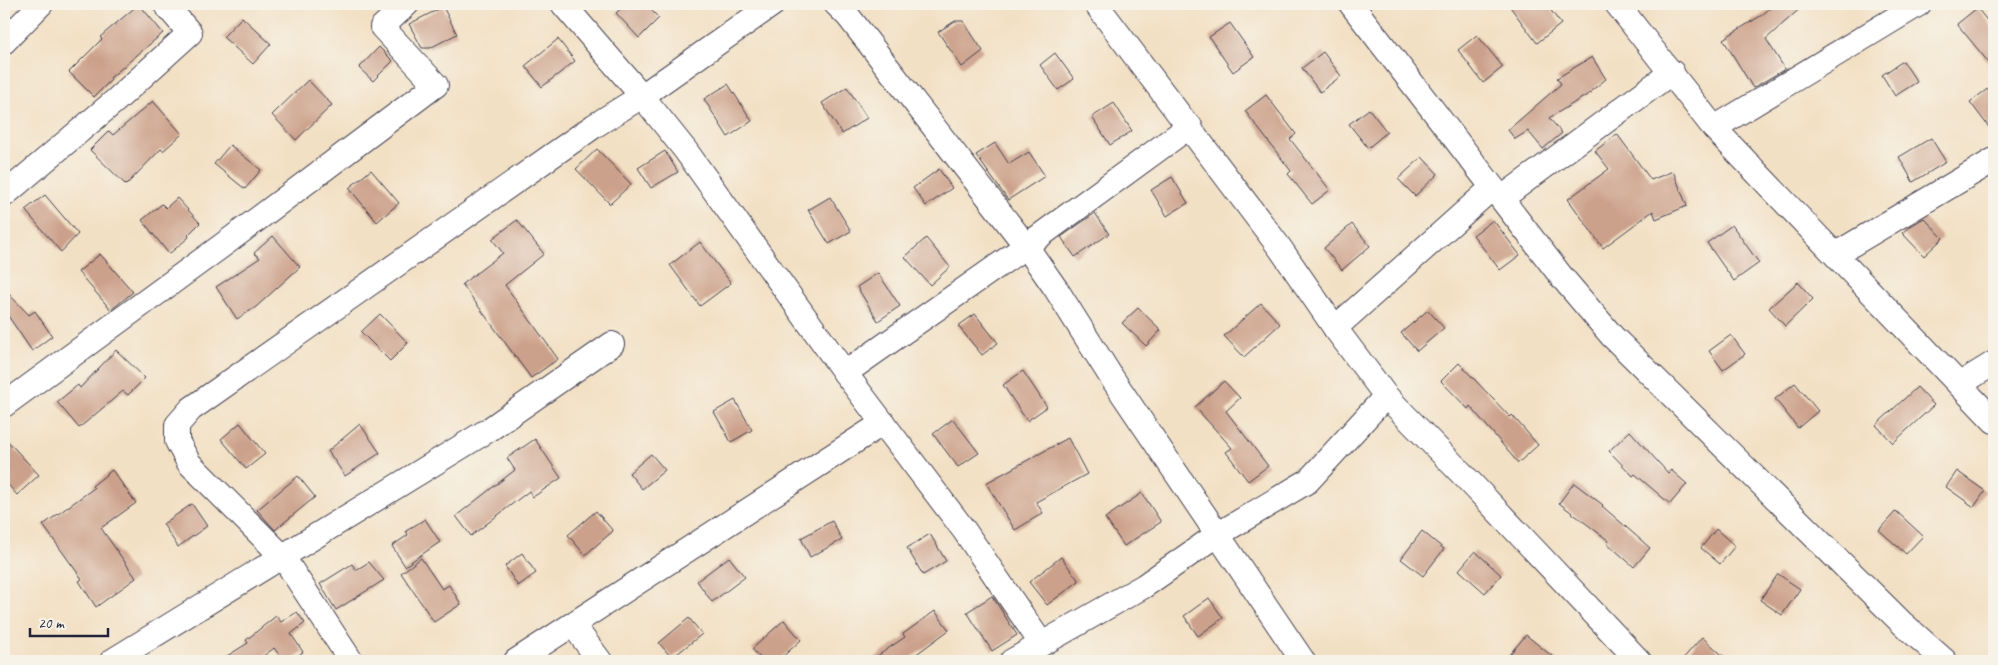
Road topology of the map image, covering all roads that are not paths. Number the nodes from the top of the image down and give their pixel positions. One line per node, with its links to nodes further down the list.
1 (41, 4): 11 (street)
2 (165, 4): 18 (street)
3 (407, 4): 27 (street)
4 (563, 4): 13 (street)
5 (772, 4): 13 (street)
6 (836, 4): 19 (street)
7 (1096, 4): 14 (street)
8 (1351, 4): 17 (street)
9 (1617, 4): 12 (street)
10 (1919, 4): 15 (street)
11 (4, 42)
12 (1672, 72): 15 (street); 17 (street)
13 (642, 96): 24 (street); 31 (street)
14 (1190, 126): 19 (street); 21 (street)
15 (1714, 128): 20 (street)
16 (1994, 160): 20 (street)
17 (1497, 193): 21 (street); 41 (street)
18 (4, 195)
19 (1026, 246): 24 (street); 30 (street)
20 (1836, 254): 25 (street)
21 (1335, 328): 26 (street)
22 (612, 344): 31 (street)
23 (1994, 363): 25 (street)
24 (845, 373): 29 (street)
25 (1960, 384): 28 (street)
26 (1386, 396): 30 (street); 40 (street)
27 (4, 405)
28 (1994, 421)
29 (884, 422): 32 (street); 33 (street)
30 (1217, 535): 33 (street); 39 (street)
31 (283, 557): 34 (street); 35 (street)
32 (573, 625): 36 (street); 37 (street)
33 (1041, 643): 38 (street)
34 (112, 661)
35 (351, 661)
36 (516, 661)
37 (600, 661)
38 (1012, 661)
39 (1303, 661)
40 (1639, 661)
41 (1945, 661)

